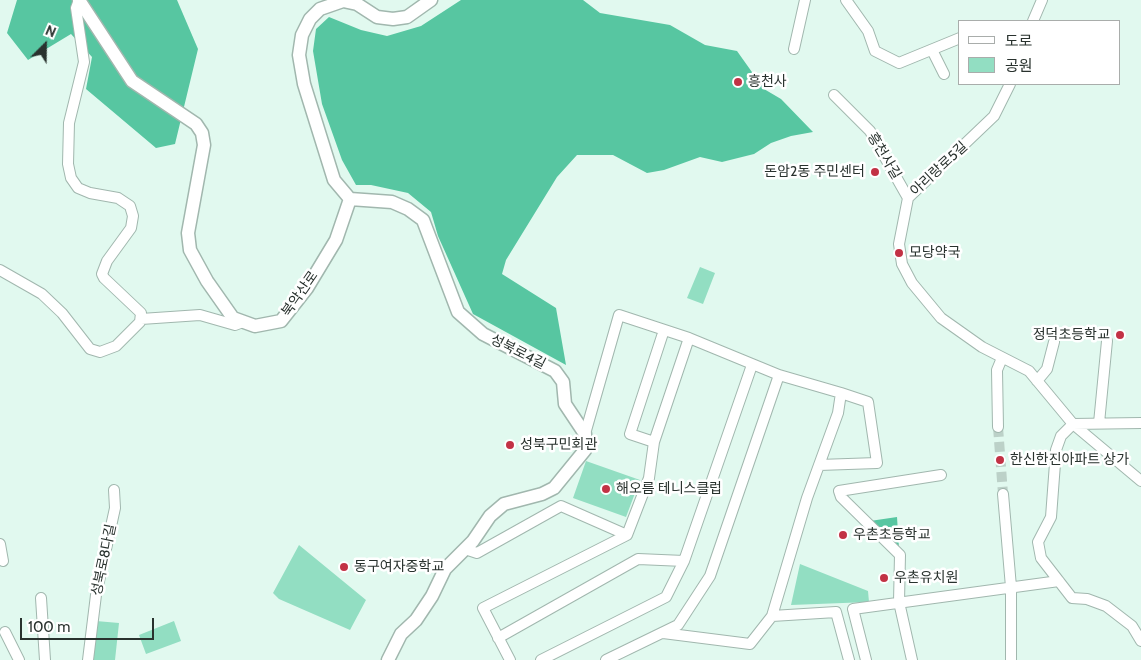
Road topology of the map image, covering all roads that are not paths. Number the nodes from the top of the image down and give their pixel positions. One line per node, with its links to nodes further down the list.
1 (79, 0): 16 (street); 17 (street)
2 (431, 0): 14 (street)
3 (805, 0): 8 (street)
4 (846, 0): 9 (street)
5 (1042, 0): 6 (street)
6 (1034, 20)
7 (958, 39): 9 (street)
8 (794, 49)
9 (932, 50): 10 (street)
10 (944, 74)
11 (1010, 85): 13 (street, 아리랑로5길)
12 (834, 95): 13 (street, 흥천사길)
13 (908, 198): 22 (street, 아리랑로5길)
14 (350, 199): 17 (street, 북악산로); 31 (street, 성북로4길)
15 (0, 270): 16 (street)
16 (141, 319): 17 (street)
17 (243, 322)
18 (664, 330): 19 (street); 31 (street); 32 (street)
19 (688, 338): 23 (street); 32 (street)
20 (1107, 341): 29 (street)
21 (1054, 342): 25 (street)
22 (1002, 358): 25 (street, 아리랑로5길); 30 (street)
23 (752, 365): 24 (street); 42 (street)
24 (779, 375): 26 (street); 49 (street)
25 (1037, 381): 28 (street, 아리랑로5길)
26 (841, 393): 33 (street); 33 (street)
27 (1141, 423): 29 (street)
28 (1073, 424): 29 (street); 35 (street, 아리랑로5길); 43 (street)
29 (1099, 424)
30 (998, 426)
31 (585, 434): 40 (street)
32 (654, 442): 38 (street)
33 (819, 465): 47 (street)
34 (941, 475): 46 (street)
35 (1141, 481)
36 (114, 490): 54 (street, 성북로8다길)
37 (1003, 494): 44 (street)
38 (627, 535): 40 (street); 50 (street)
39 (0, 544): 41 (street)
40 (465, 549): 55 (street)
41 (3, 560)
42 (684, 561): 50 (street); 57 (street)
43 (1059, 581): 44 (street); 51 (street)
44 (1011, 587): 46 (street); 62 (street)
45 (41, 598): 53 (street)
46 (899, 602): 60 (street); 61 (street)
47 (772, 616): 49 (street); 59 (street)
48 (4, 632): 52 (street)
49 (663, 633): 58 (street)
50 (498, 638): 56 (street)
51 (1141, 641)
52 (19, 660)
53 (45, 660)
54 (88, 660)
55 (388, 660)
56 (510, 660)
57 (541, 660)
58 (606, 660)
59 (849, 660)
60 (866, 660)
61 (912, 660)
62 (1012, 660)

